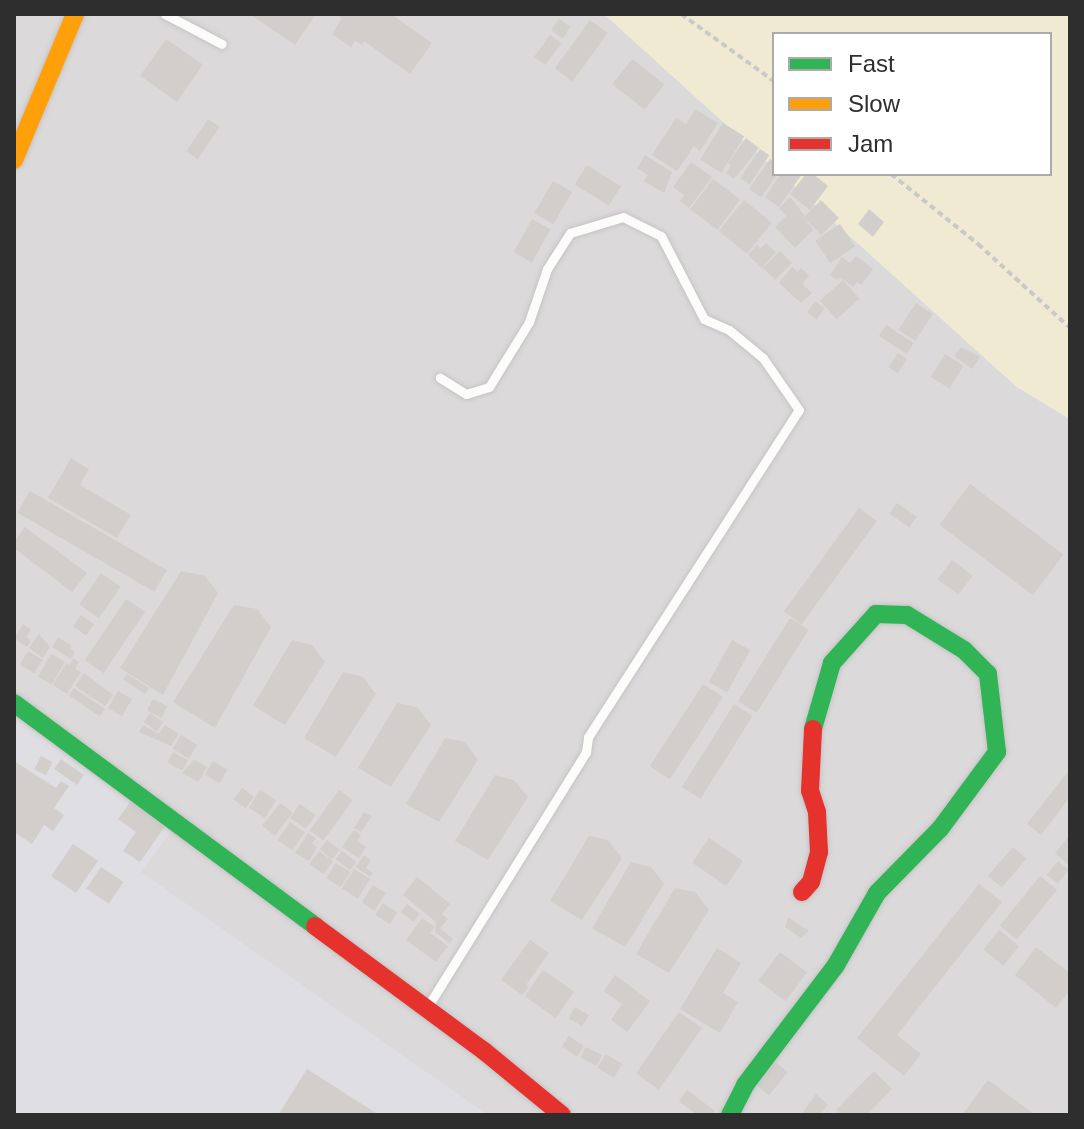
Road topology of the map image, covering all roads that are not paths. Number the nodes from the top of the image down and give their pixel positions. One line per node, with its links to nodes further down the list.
1 (75, 14): 4 (street)
2 (165, 14): 3 (lane)
3 (222, 44)
4 (14, 160)
5 (440, 378): 8 (lane)
6 (14, 703): 8 (street)
7 (802, 892): 10 (street)
8 (426, 1009): 9 (street)
9 (562, 1115)
10 (730, 1115)

